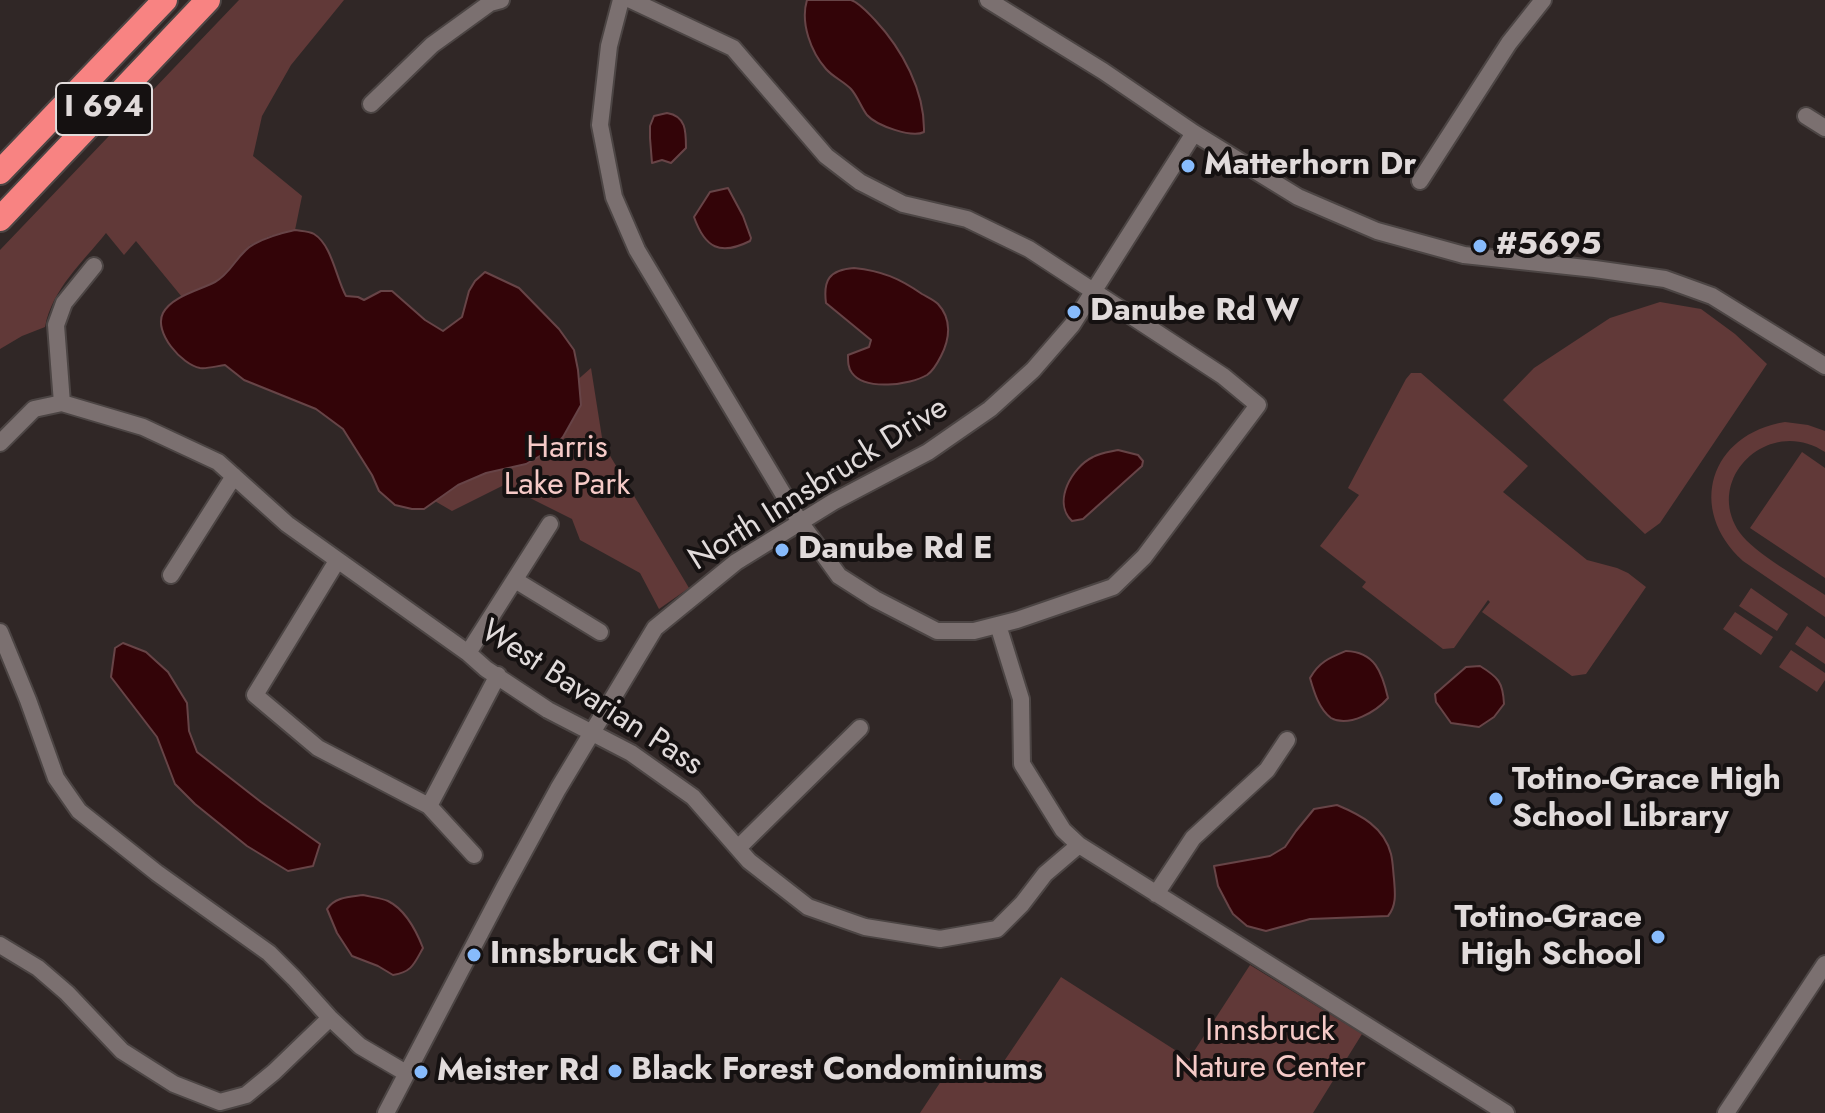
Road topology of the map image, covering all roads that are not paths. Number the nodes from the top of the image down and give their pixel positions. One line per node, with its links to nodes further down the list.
1 (165, 0): 12 (highway, I 694)
2 (208, 0): 14 (highway, I 694)
3 (501, 0): 8 (street)
4 (621, 0): 21 (street)
5 (631, 0): 16 (street)
6 (988, 0): 11 (street)
7 (1543, 0): 13 (street)
8 (371, 104)
9 (1806, 116): 10 (street)
10 (1825, 128)
11 (1194, 133): 16 (street, North Innsbruck Drive); 17 (street)
12 (0, 172)
13 (1420, 181)
14 (0, 219)
15 (94, 266): 18 (street)
16 (1092, 290): 21 (street, North Innsbruck Drive); 26 (street)
17 (1825, 366)
18 (62, 403): 19 (street); 20 (street, West Bavarian Pass)
19 (0, 443)
20 (234, 476): 23 (street, West Bavarian Pass); 24 (street)
21 (800, 522): 26 (street); 33 (street, North Innsbruck Drive)
22 (550, 524): 25 (street)
23 (337, 561): 29 (street, West Bavarian Pass); 35 (street)
24 (171, 575)
25 (515, 580): 28 (street); 29 (street)
26 (998, 625): 36 (street)
27 (0, 632): 30 (street)
28 (600, 632)
29 (468, 653): 31 (street, West Bavarian Pass)
30 (8, 667): 42 (street)
31 (498, 675): 33 (street, West Bavarian Pass); 35 (street)
32 (860, 728): 37 (street)
33 (592, 732): 37 (street, West Bavarian Pass); 43 (street, North Innsbruck Drive)
34 (1287, 740): 39 (street)
35 (429, 806): 38 (street)
36 (1079, 845): 37 (street, West Bavarian Pass); 39 (street)
37 (738, 848)
38 (474, 855)
39 (1156, 894): 45 (street)
40 (0, 945): 42 (street)
41 (1825, 964): 46 (street)
42 (330, 1018): 43 (street)
43 (406, 1073): 44 (street, North Innsbruck Drive)
44 (386, 1113)
45 (1506, 1113)
46 (1726, 1113)

